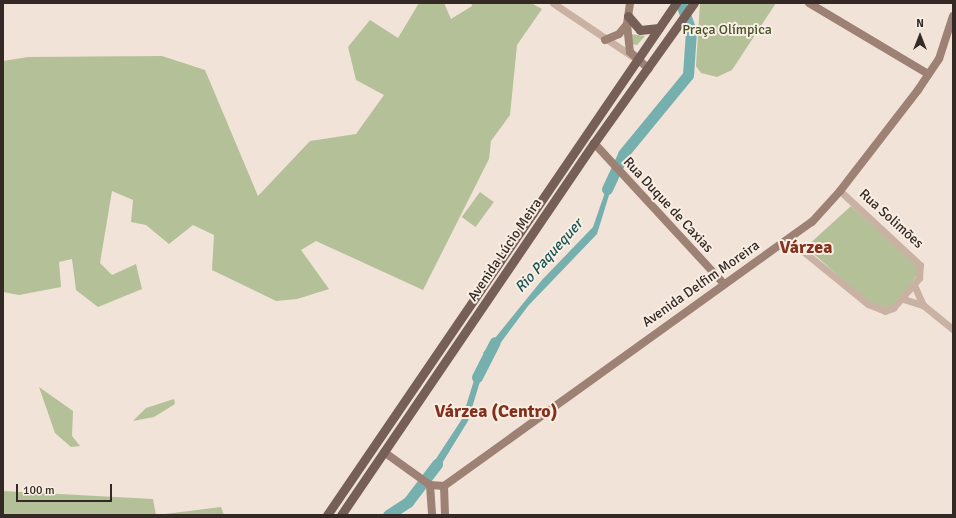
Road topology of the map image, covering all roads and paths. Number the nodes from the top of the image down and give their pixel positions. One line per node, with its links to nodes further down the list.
1 (553, 3): 9 (street)
2 (630, 3): 7 (main road)
3 (809, 3): 12 (main road)
4 (675, 4): 8 (main road, Avenida Lúcio Meira)
5 (692, 6): 11 (main road, Avenida Lúcio Meira)
6 (953, 16): 12 (main road, Avenida Delfim Moreira)
7 (627, 20): 8 (main road); 9 (main road); 10 (main road)
8 (659, 28): 10 (main road, Avenida Lúcio Meira)
9 (605, 40): 10 (street)
10 (634, 58): 11 (main road); 26 (main road, Avenida Lúcio Meira)
11 (649, 69): 13 (main road, Avenida Lúcio Meira)
12 (928, 74): 14 (main road, Avenida Delfim Moreira)
13 (594, 143): 16 (main road, Rua Duque de Caxias); 21 (main road, Avenida Lúcio Meira)
14 (840, 191): 15 (main road, Avenida Delfim Moreira); 17 (street, Rua Solimões)
15 (788, 239): 16 (main road, Avenida Delfim Moreira); 18 (street)
16 (724, 284): 23 (main road, Avenida Delfim Moreira)
17 (914, 285): 18 (street); 19 (street)
18 (903, 299): 19 (street)
19 (923, 305): 20 (street)
20 (953, 329)
21 (384, 452): 22 (main road); 27 (main road, Avenida Lúcio Meira)
22 (429, 484): 23 (main road); 25 (main road)
23 (444, 486): 24 (main road)
24 (445, 499): 25 (main road); 29 (main road)
25 (432, 500): 28 (main road)
26 (327, 515)
27 (341, 515)
28 (432, 515)
29 (445, 515)

